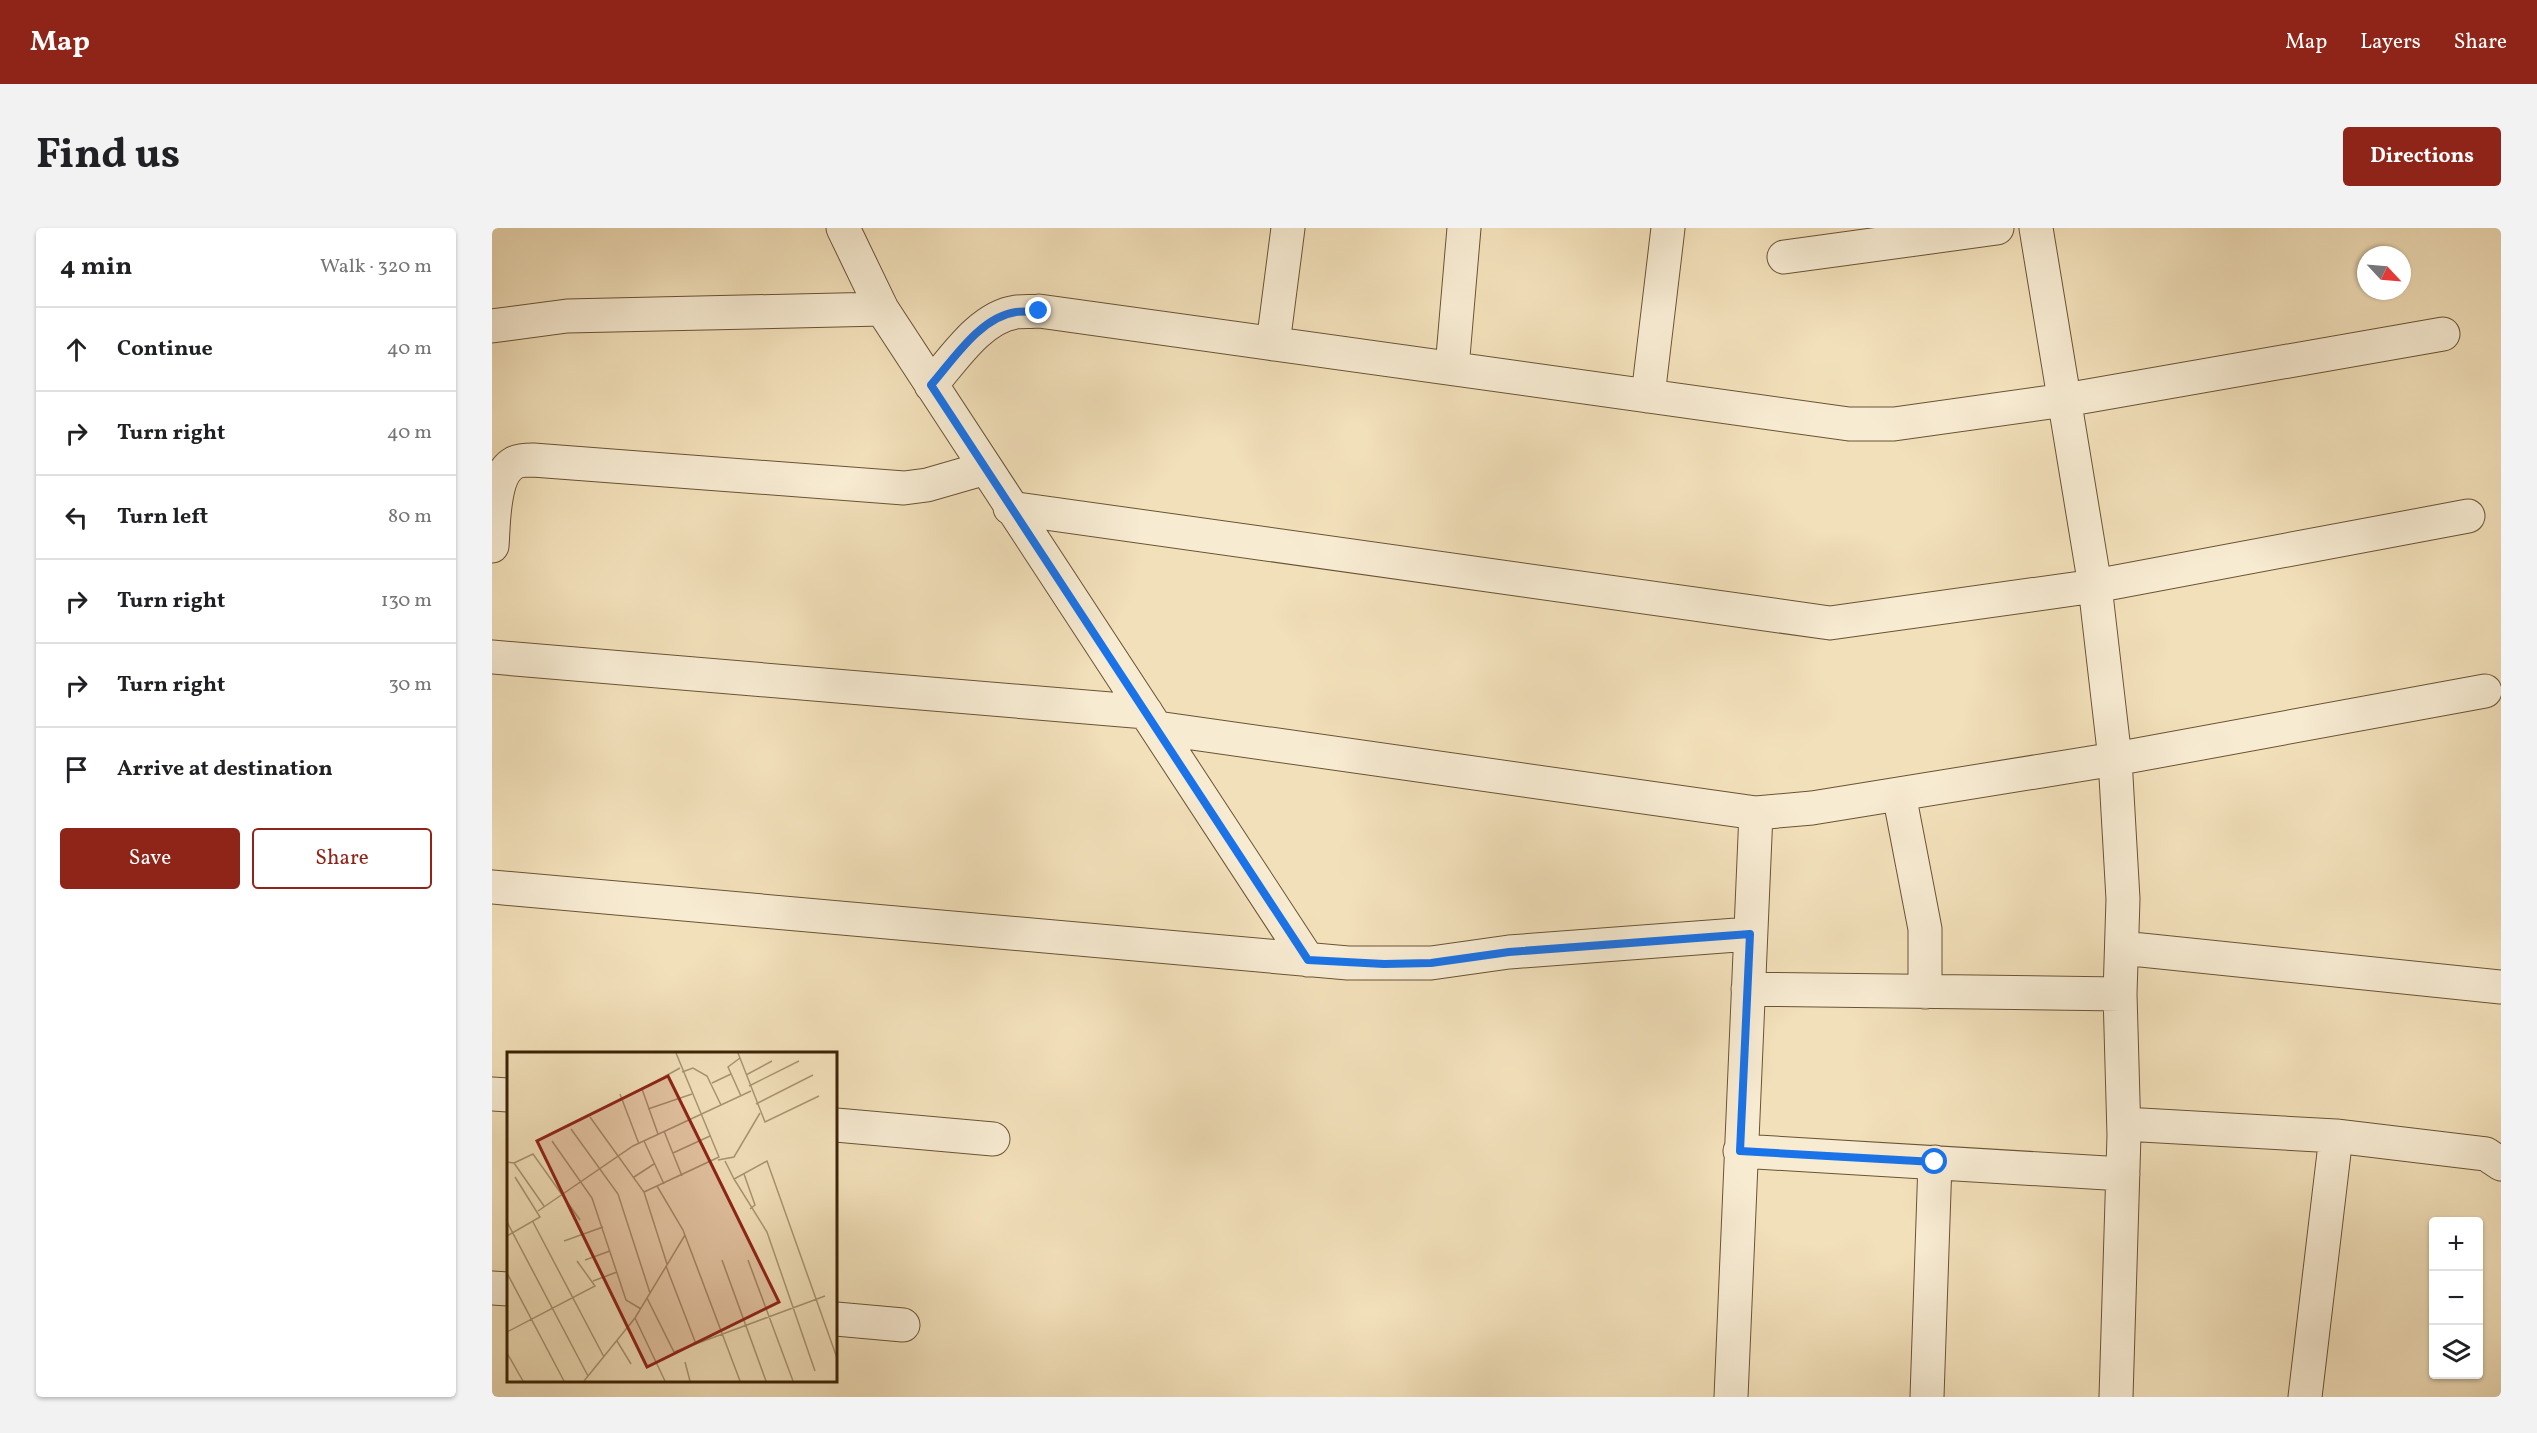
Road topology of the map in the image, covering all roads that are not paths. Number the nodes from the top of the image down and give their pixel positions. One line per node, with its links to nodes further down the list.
1 (843, 228): 8 (street)
2 (1288, 228): 11 (street)
3 (1464, 228): 12 (street)
4 (1668, 228): 14 (street)
5 (1997, 228): 7 (street)
6 (2036, 228): 15 (street)
7 (1784, 257)
8 (882, 309): 9 (street); 13 (street)
9 (492, 326)
10 (2442, 334): 15 (street)
11 (1273, 344): 12 (street); 13 (street)
12 (1452, 368): 14 (street)
13 (931, 385): 16 (street)
14 (1648, 396): 15 (street)
15 (2065, 400): 20 (street)
16 (986, 468): 17 (street); 19 (street)
17 (1010, 508): 20 (street); 23 (street)
18 (2468, 516): 20 (street)
19 (492, 546)
20 (2095, 586): 24 (street)
21 (492, 657): 23 (street)
22 (2485, 691): 24 (street)
23 (1152, 720): 26 (street); 30 (street)
24 (2115, 759): 25 (street); 29 (street)
25 (1899, 794): 26 (street); 33 (street)
26 (1756, 813): 28 (street)
27 (492, 887): 30 (street)
28 (1750, 934): 30 (street); 32 (street)
29 (2121, 948): 31 (street); 34 (street)
30 (1308, 960)
31 (2501, 987)
32 (1748, 989): 33 (street); 41 (street)
33 (1925, 992): 34 (street)
34 (2120, 994): 37 (street)
35 (492, 1094): 36 (street)
36 (507, 1095)
37 (2124, 1124): 39 (street); 44 (street)
38 (837, 1125): 40 (street)
39 (2336, 1136): 43 (street); 52 (street)
40 (993, 1138)
41 (1740, 1151): 42 (street); 49 (street)
42 (1935, 1162): 44 (street); 50 (street)
43 (2501, 1164)
44 (2123, 1174): 51 (street)
45 (492, 1288): 46 (street)
46 (507, 1289)
47 (837, 1319): 48 (street)
48 (903, 1325)
49 (1731, 1397)
50 (1927, 1397)
51 (2116, 1397)
52 (2305, 1397)

